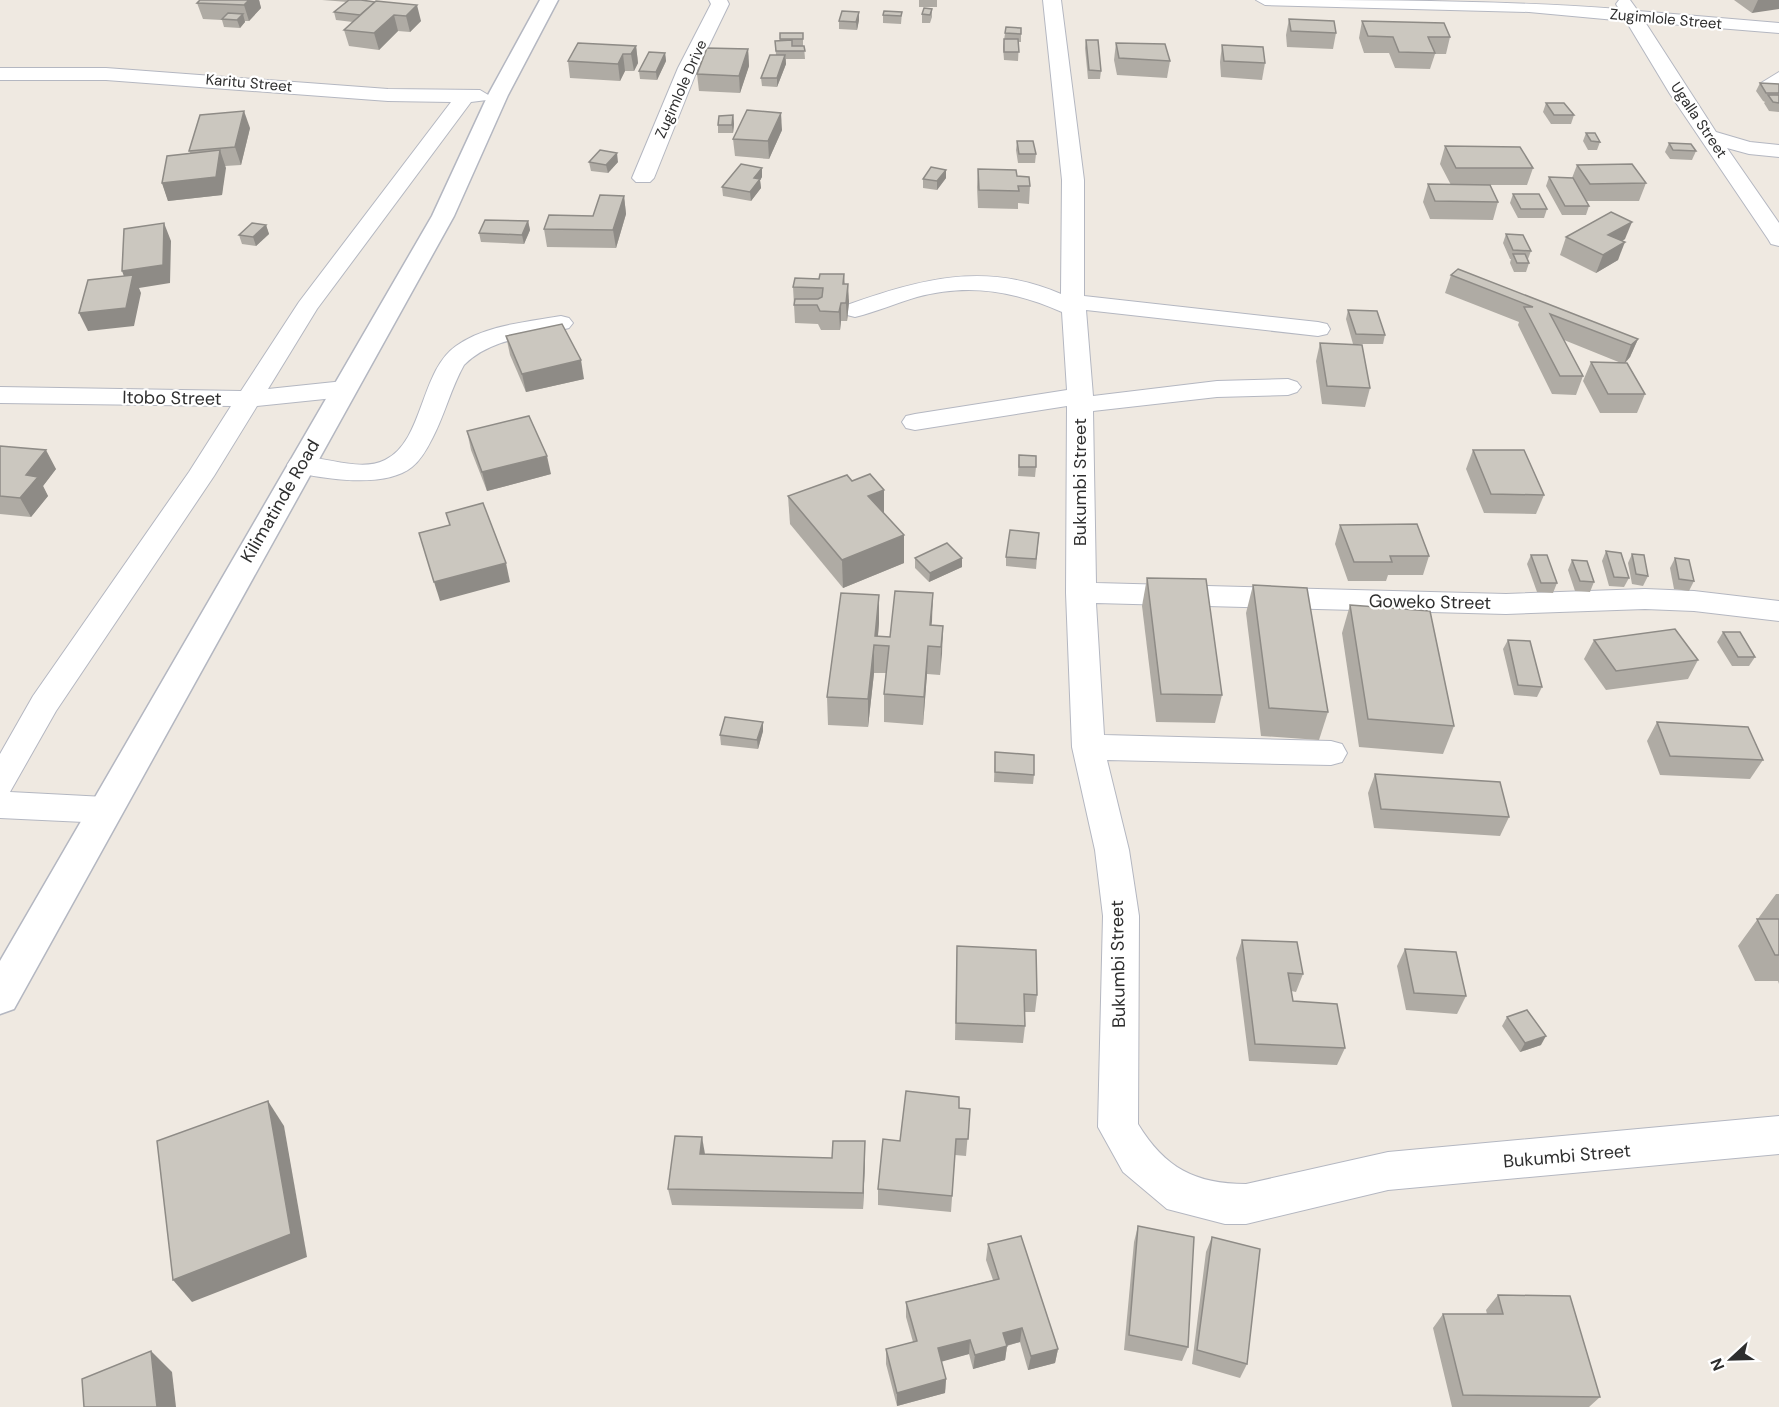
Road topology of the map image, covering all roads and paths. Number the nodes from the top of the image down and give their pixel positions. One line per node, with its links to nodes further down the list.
1 (549, 0): 9 (main road, Kilimatinde Road)
2 (718, 0): 13 (street, Zugimlole Drive)
3 (1052, 0): 15 (street, Bukumbi Street)
4 (1265, 0): 6 (street, Zugimlole Street)
5 (1622, 0): 6 (street, Ugalla Street)
6 (1634, 17): 7 (street, Zugimlole Street); 11 (street, Ugalla Street)
7 (1779, 28)
8 (0, 74): 10 (street, Karitu Street)
9 (498, 95): 10 (street, Karitu Street); 20 (main road, Kilimatinde Road)
10 (465, 97): 22 (street)
11 (1710, 137): 12 (street); 14 (street, Ugalla Street)
12 (1779, 152)
13 (643, 178)
14 (1779, 239)
15 (1073, 306): 16 (street); 18 (street); 23 (street, Bukumbi Street)
16 (855, 310)
17 (561, 323): 25 (street)
18 (1318, 329)
19 (1288, 387): 23 (street)
20 (344, 388): 22 (street, Itobo Street); 25 (main road, Kilimatinde Road)
21 (0, 394): 22 (street, Itobo Street)
22 (248, 399): 30 (street)
23 (1080, 400): 24 (street); 26 (street, Bukumbi Street)
24 (915, 422)
25 (300, 465): 32 (main road, Kilimatinde Road)
26 (1081, 593): 27 (street, Goweko Street); 28 (street, Bukumbi Street)
27 (1779, 611)
28 (1088, 747): 29 (street); 34 (street, Bukumbi Street)
29 (1332, 753)
30 (0, 783)
31 (0, 806): 32 (street)
32 (105, 810): 33 (main road, Kilimatinde Road)
33 (0, 997)
34 (1779, 1135)

